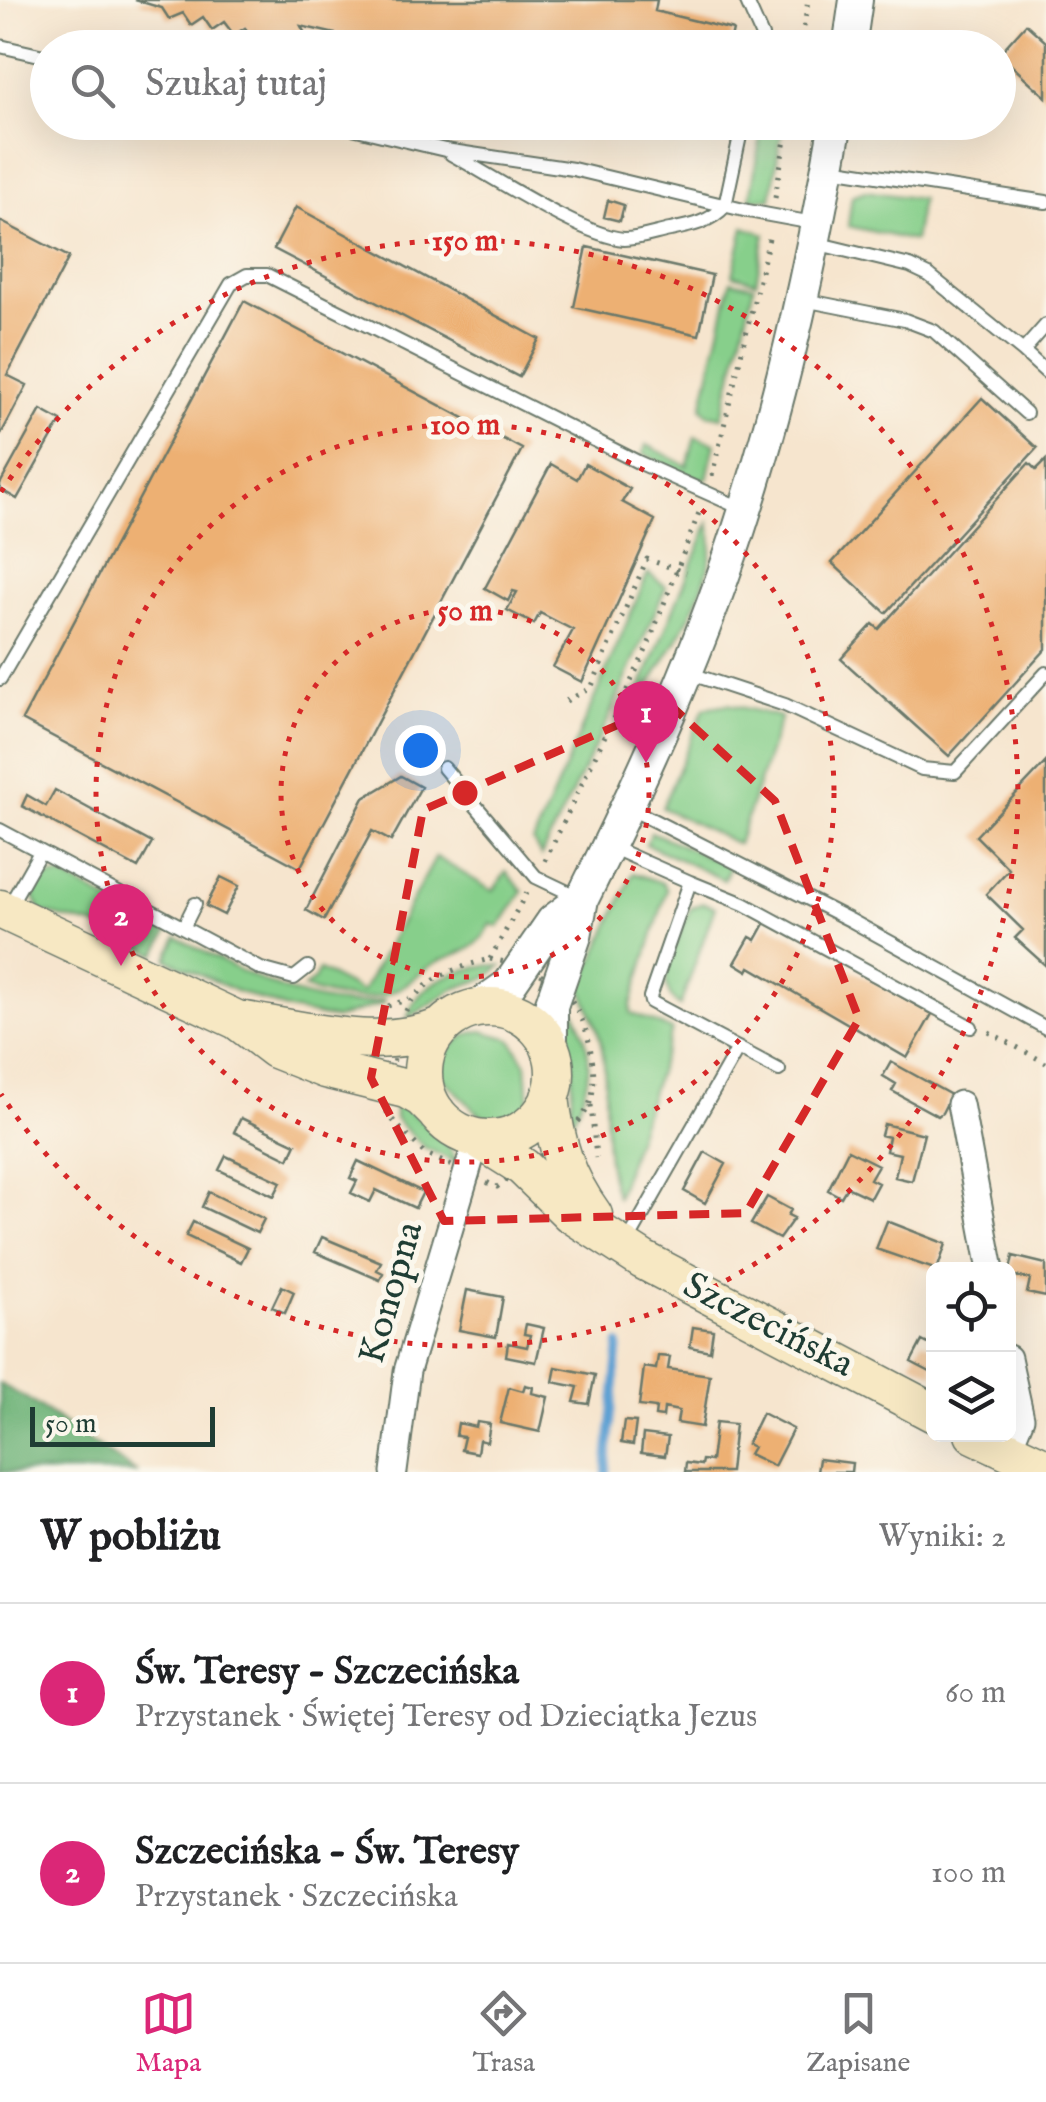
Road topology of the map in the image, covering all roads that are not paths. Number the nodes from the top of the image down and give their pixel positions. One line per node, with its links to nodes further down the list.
1 (746, 0): 3 (lane)
2 (856, 0): 4 (street)
3 (759, 30)
4 (851, 30)
5 (0, 46): 6 (lane)
6 (30, 53)
7 (402, 140): 10 (lane)
8 (739, 140): 13 (lane)
9 (833, 140): 11 (street)
10 (445, 150): 13 (lane); 13 (lane)
11 (828, 168): 12 (lane); 14 (street)
12 (1046, 202)
13 (725, 206): 14 (lane)
14 (817, 234): 15 (street); 17 (lane)
15 (803, 300): 19 (lane); 20 (street)
16 (1046, 325): 17 (lane)
17 (1023, 351): 18 (lane)
18 (1046, 372)
19 (1026, 414)
20 (746, 510): 21 (street); 23 (lane)
21 (685, 672): 22 (lane); 25 (street)
22 (1046, 673)
23 (0, 679)
24 (444, 768): 30 (lane)
25 (626, 807): 27 (street); 39 (lane)
26 (0, 830): 28 (lane)
27 (609, 846): 29 (lane); 30 (street)
28 (40, 852): 32 (lane); 33 (lane)
29 (690, 882): 38 (lane); 40 (lane)
30 (582, 899): 35 (street); 41 (street)
31 (195, 904): 33 (lane)
32 (3, 911): 36 (main road)
33 (184, 926): 34 (lane)
34 (308, 967)
35 (476, 1008): 37 (main road); 41 (main road)
36 (237, 1020): 37 (main road); 45 (main road)
37 (442, 1027): 45 (main road)
38 (971, 1027)
39 (1046, 1028)
40 (738, 1048): 42 (lane); 47 (lane)
41 (551, 1051): 43 (main road)
42 (779, 1070)
43 (550, 1097): 46 (main road); 47 (main road, Szczecińska)
44 (960, 1104): 48 (street)
45 (436, 1112): 46 (main road)
46 (468, 1153): 47 (main road, Szczecińska); 54 (street, Konopna)
47 (614, 1241): 50 (main road, Szczecińska)
48 (990, 1262)
49 (1016, 1398): 51 (street)
50 (926, 1409)
51 (1016, 1421)
52 (991, 1442): 53 (main road)
53 (1046, 1468)
54 (394, 1472)

